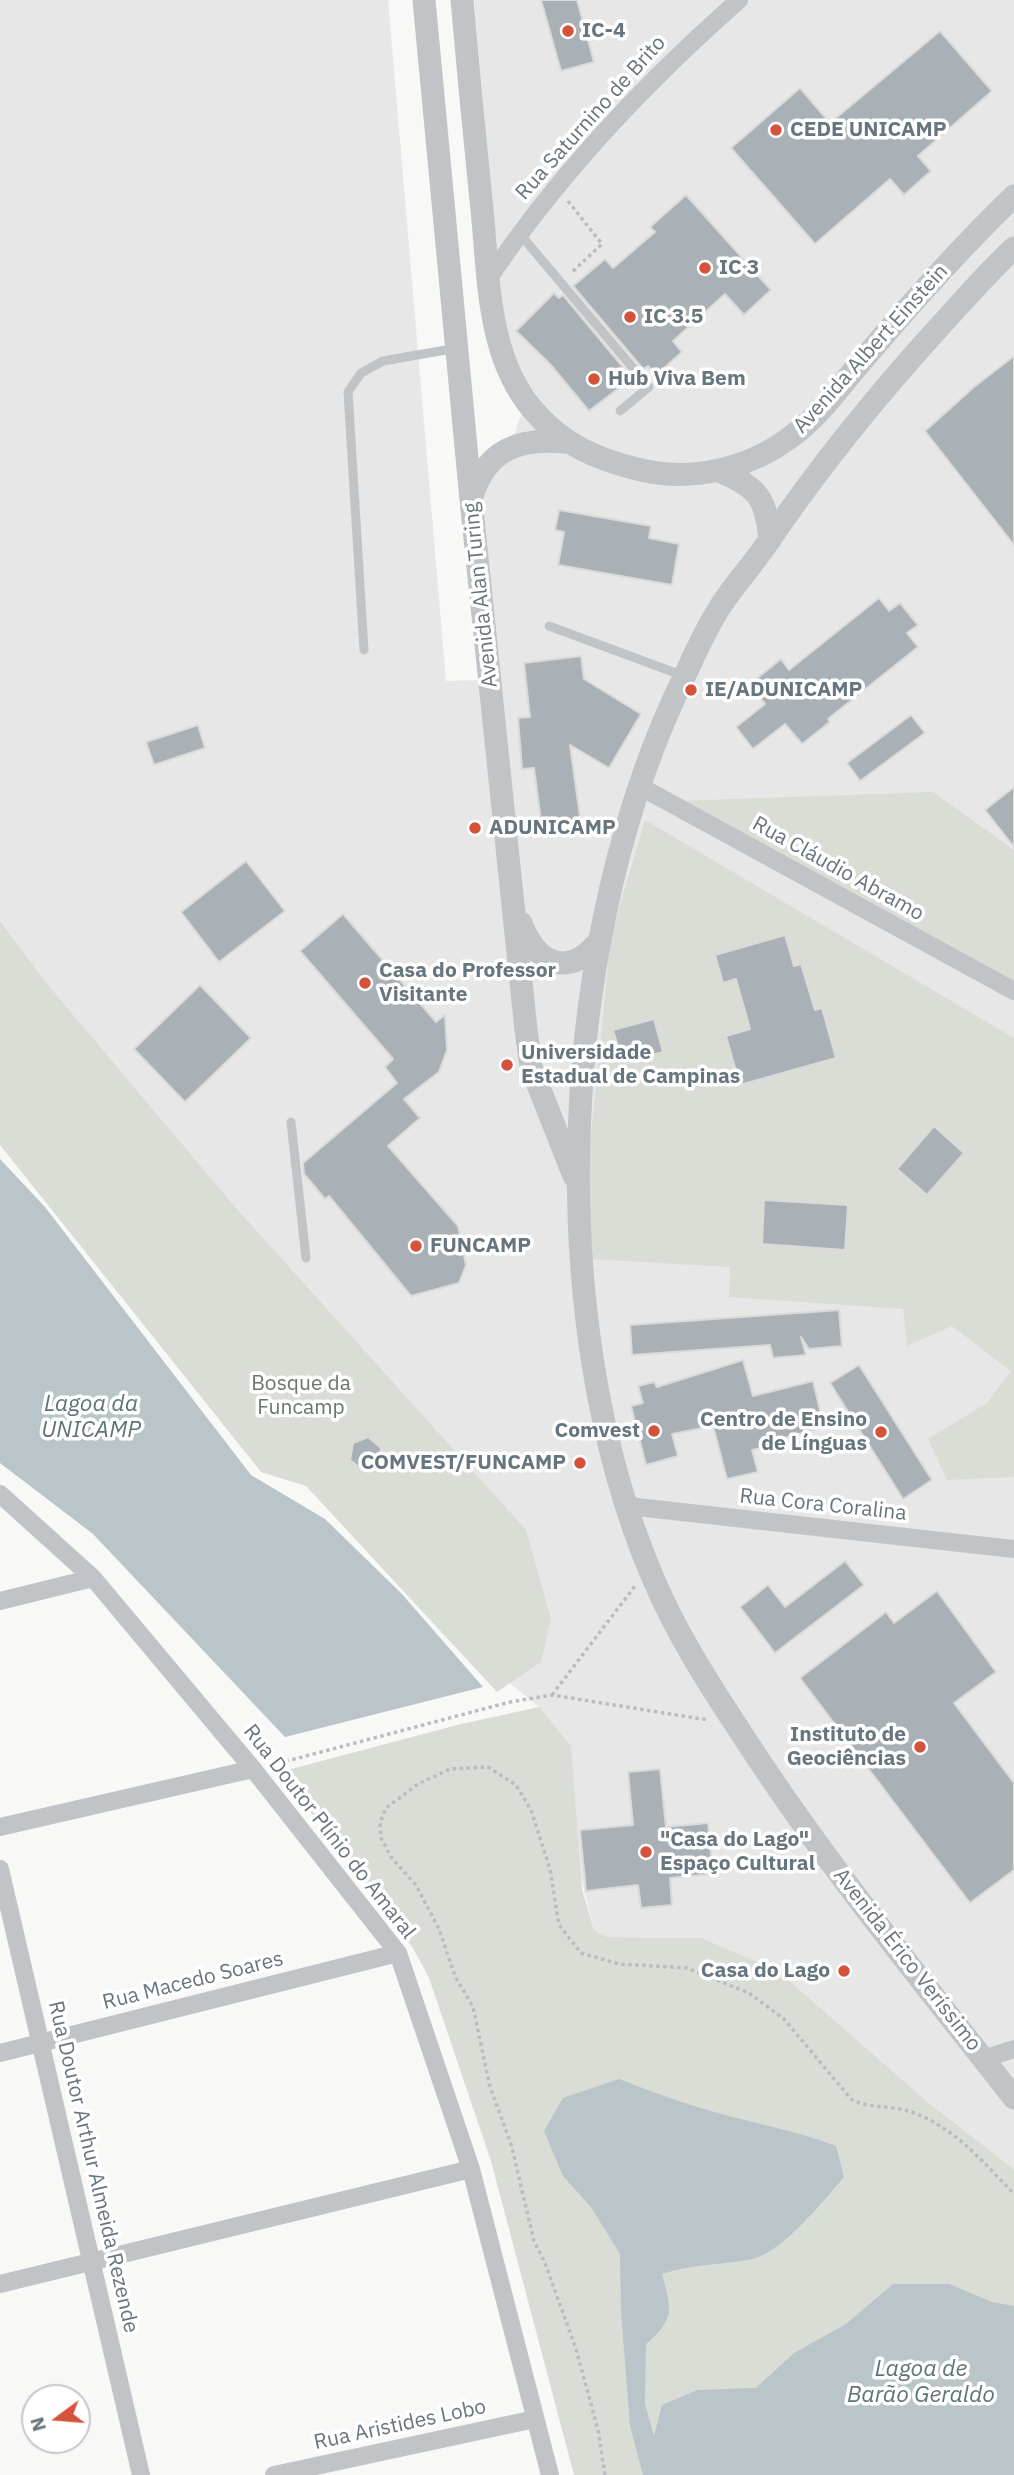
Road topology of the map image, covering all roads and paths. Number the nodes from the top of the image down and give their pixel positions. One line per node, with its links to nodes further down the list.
1 (424, 0): 10 (street, Avenida Alan Turing)
2 (462, 0): 8 (street)
3 (739, 0): 4 (street, Rua Saturnino de Brito)
4 (556, 186): 6 (street, Rua Saturnino de Brito); 9 (path)
5 (1014, 196): 11 (street, Avenida Albert Einstein)
6 (519, 233): 8 (street, Rua Saturnino de Brito); 9 (lane)
7 (1014, 248): 12 (street, Avenida Albert Einstein)
8 (489, 278): 14 (street, Avenida Albert Einstein)
9 (561, 282): 13 (lane)
10 (458, 348): 16 (street, Avenida Alan Turing); 19 (lane)
11 (842, 383): 12 (street); 15 (street, Avenida Albert Einstein)
12 (865, 409): 17 (street, Avenida Albert Einstein)
13 (620, 411)
14 (565, 442): 15 (street, Avenida Albert Einstein); 16 (street)
15 (721, 472): 17 (street)
16 (471, 500): 22 (street, Avenida Alan Turing)
17 (770, 540): 20 (street, Avenida Albert Einstein)
18 (550, 626): 20 (lane)
19 (364, 650)
20 (684, 676): 21 (street, Avenida Albert Einstein)
21 (641, 787): 23 (street, Avenida Érico Veríssimo); 24 (street, Rua Cláudio Abramo)
22 (516, 910): 23 (street); 26 (street, Avenida Alan Turing)
23 (600, 940): 26 (street, Avenida Érico Veríssimo)
24 (1014, 991)
25 (291, 1122): 27 (lane)
26 (576, 1182): 29 (street, Avenida Érico Veríssimo)
27 (306, 1258)
28 (0, 1494): 31 (street, Rua Doutor Plínio do Amaral)
29 (628, 1506): 30 (street, Rua Cora Coralina); 35 (street, Avenida Érico Veríssimo)
30 (1014, 1549)
31 (93, 1578): 33 (street); 36 (street, Rua Doutor Plínio do Amaral)
32 (639, 1581): 34 (path)
33 (0, 1601)
34 (552, 1695): 35 (path); 36 (path)
35 (736, 1725): 43 (street, Avenida Érico Veríssimo)
36 (253, 1769): 37 (street); 39 (street, Rua Doutor Plínio do Amaral)
37 (0, 1827)
38 (0, 1869): 40 (street, Rua Doutor Arthur Almeida Rezende)
39 (398, 1953): 40 (street, Rua Macedo Soares); 45 (street, Rua Doutor Plínio do Amaral)
40 (40, 2044): 42 (street, Rua Macedo Soares); 47 (street, Rua Doutor Arthur Almeida Rezende)
41 (1014, 2049): 43 (street)
42 (0, 2053)
43 (983, 2059): 44 (street, Avenida Érico Veríssimo)
44 (1014, 2098)
45 (471, 2169): 47 (street); 49 (street, Rua Doutor Plínio do Amaral)
46 (1014, 2194): 53 (path)
47 (93, 2263): 48 (street); 50 (street, Rua Doutor Arthur Almeida Rezende)
48 (0, 2284)
49 (535, 2419): 51 (street, Rua Aristides Lobo); 52 (street, Rua Doutor Plínio do Amaral)
50 (141, 2475)
51 (274, 2475)
52 (551, 2475)
53 (605, 2475)

